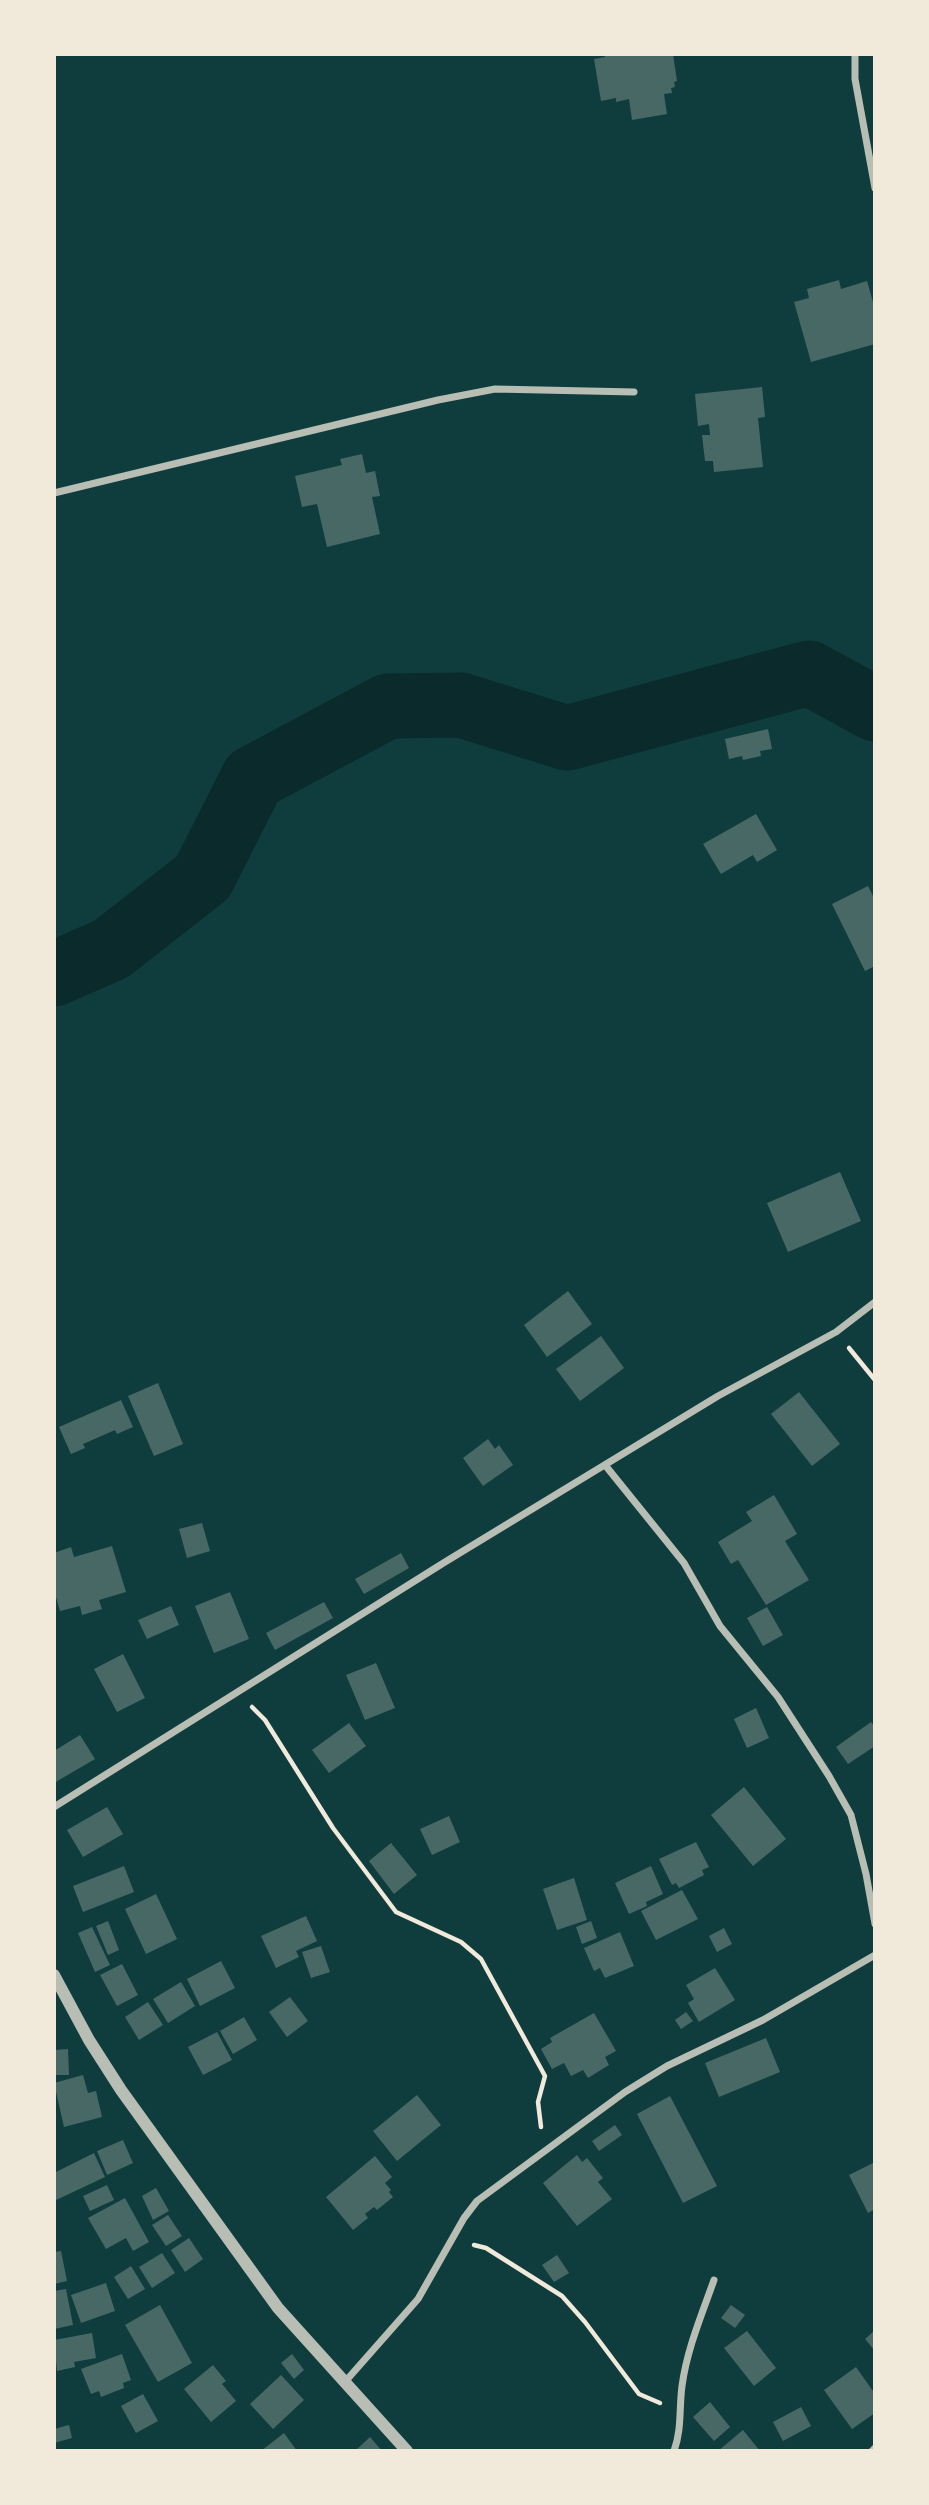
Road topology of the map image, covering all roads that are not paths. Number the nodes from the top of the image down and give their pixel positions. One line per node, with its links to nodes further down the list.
1 (855, 54): 2 (street)
2 (875, 188)
3 (634, 392): 4 (street)
4 (54, 494)
5 (875, 1302): 6 (street)
6 (605, 1465): 7 (street); 8 (street)
7 (54, 1807)
8 (875, 1924)
9 (875, 1955): 12 (street)
10 (54, 1976): 12 (street)
11 (715, 2280): 14 (street)
12 (344, 2383): 13 (street)
13 (407, 2451)
14 (674, 2451)

